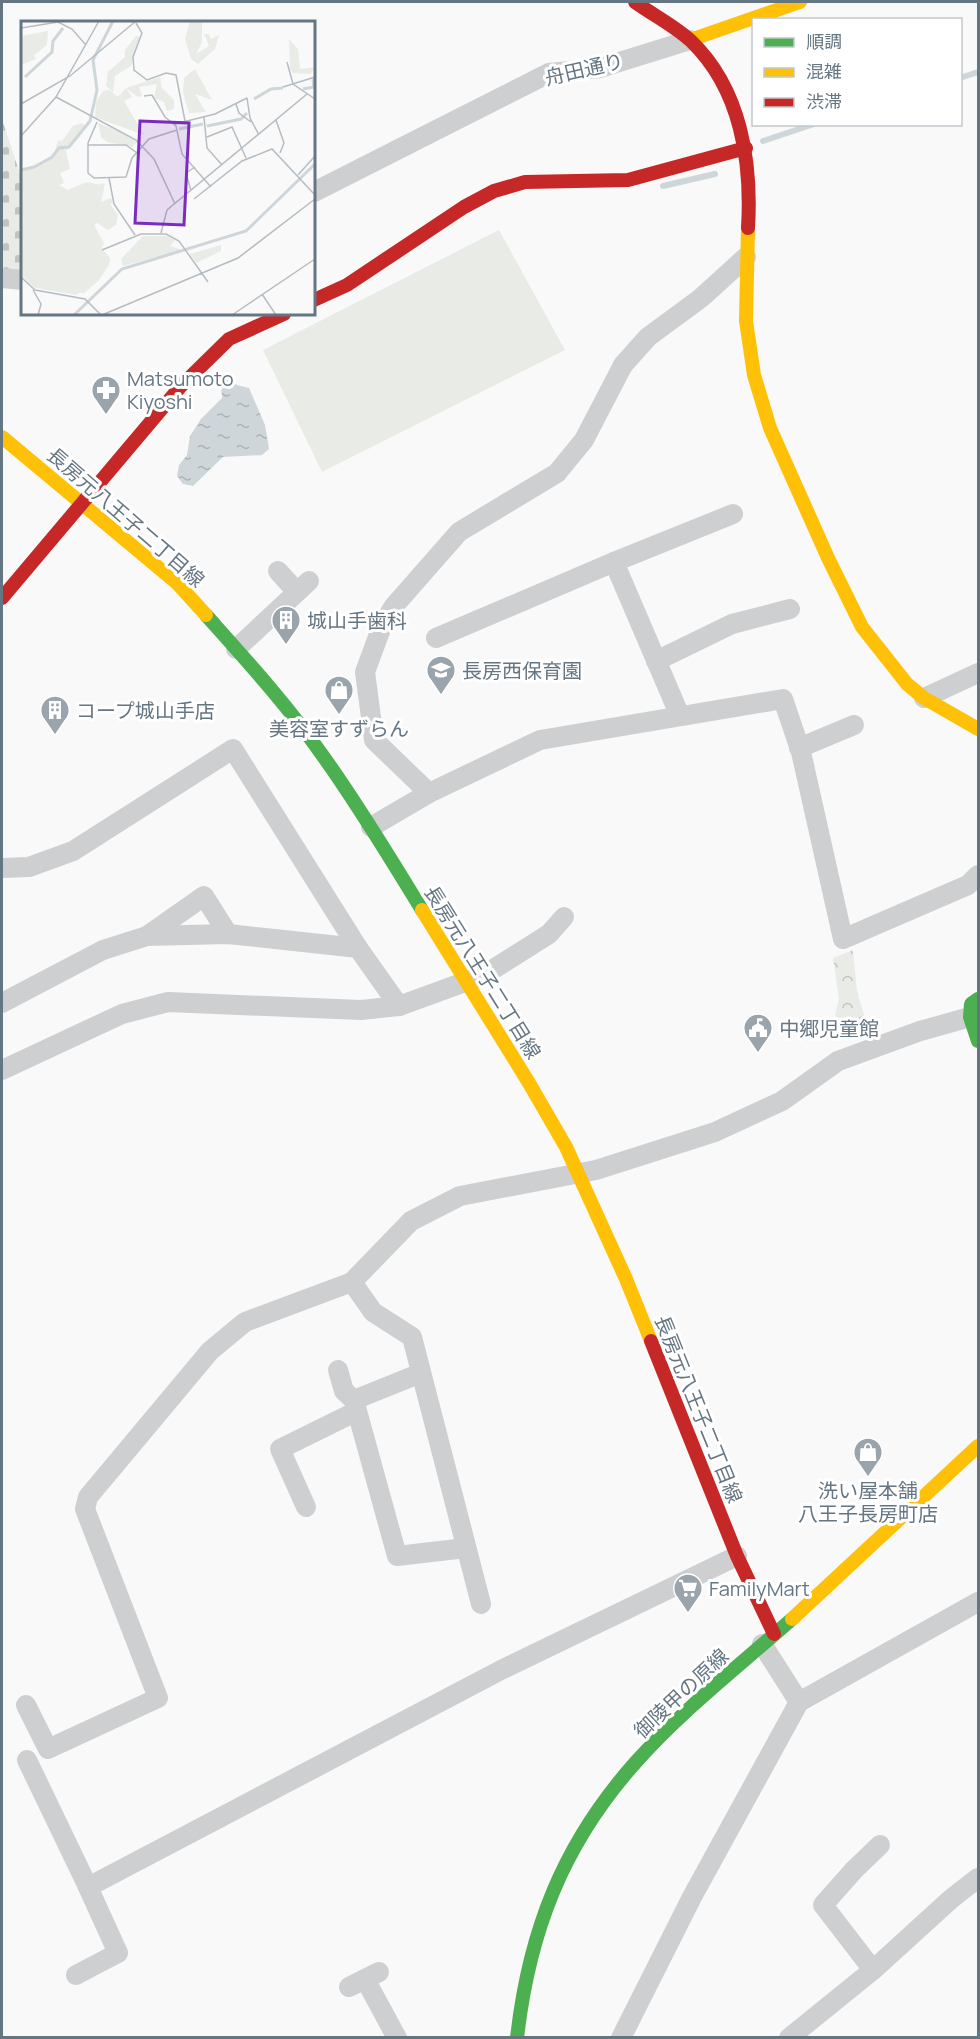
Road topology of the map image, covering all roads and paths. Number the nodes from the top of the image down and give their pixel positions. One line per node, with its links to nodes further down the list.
1 (635, 2): 5 (street)
2 (800, 2): 3 (street, 舟田通り)
3 (754, 18)
4 (752, 19): 5 (street, 舟田通り)
5 (690, 40): 6 (street); 7 (street, 舟田通り)
6 (746, 148): 8 (street); 11 (street)
7 (315, 191)
8 (746, 257): 24 (street); 29 (street)
9 (2, 278): 10 (street)
10 (21, 280)
11 (315, 300)
12 (282, 315): 14 (street)
13 (2, 437): 14 (street, 長房元八王子二丁目線)
14 (83, 504): 18 (street); 21 (street, 長房元八王子二丁目線)
15 (733, 514): 16 (street)
16 (614, 562): 20 (street); 22 (street)
17 (278, 571): 21 (street)
18 (2, 598)
19 (790, 609): 22 (street)
20 (436, 638)
21 (236, 649): 30 (street, 長房元八王子二丁目線)
22 (656, 661): 25 (street)
23 (978, 673): 24 (street)
24 (924, 698): 27 (street)
25 (680, 716): 28 (street); 29 (street)
26 (854, 725): 28 (street)
27 (978, 729)
28 (799, 748): 32 (street)
29 (429, 793): 30 (street)
30 (371, 827): 37 (street, 長房元八王子二丁目線)
31 (2, 868): 36 (street)
32 (978, 875)
33 (564, 917): 37 (street)
34 (228, 934): 35 (street); 35 (street); 36 (street)
35 (147, 936): 38 (street)
36 (358, 948): 39 (street)
37 (467, 982): 39 (street); 43 (street, 長房元八王子二丁目線)
38 (2, 1003)
39 (399, 1006): 42 (street)
40 (974, 1008): 41 (street); 43 (street)
41 (978, 1041)
42 (2, 1070)
43 (578, 1172): 44 (street); 51 (street, 長房元八王子二丁目線)
44 (352, 1282): 46 (street); 56 (street)
45 (338, 1371): 47 (street)
46 (421, 1373): 47 (street); 50 (street)
47 (355, 1406): 49 (street); 50 (street)
48 (978, 1446): 54 (street, 御陵甲の原線)
49 (306, 1507)
50 (466, 1548): 53 (street)
51 (737, 1556): 54 (street, 長房元八王子二丁目線); 60 (street)
52 (978, 1602): 55 (street)
53 (481, 1604)
54 (768, 1639): 55 (street); 65 (street, 御陵甲の原線)
55 (799, 1702): 66 (street)
56 (26, 1705)
57 (27, 1760): 60 (street)
58 (880, 1845): 61 (street)
59 (978, 1878): 61 (street)
60 (88, 1887): 62 (street)
61 (873, 1970): 67 (street)
62 (76, 1975)
63 (365, 1980): 64 (street)
64 (397, 2037)
65 (517, 2037)
66 (621, 2037)
67 (789, 2037)

